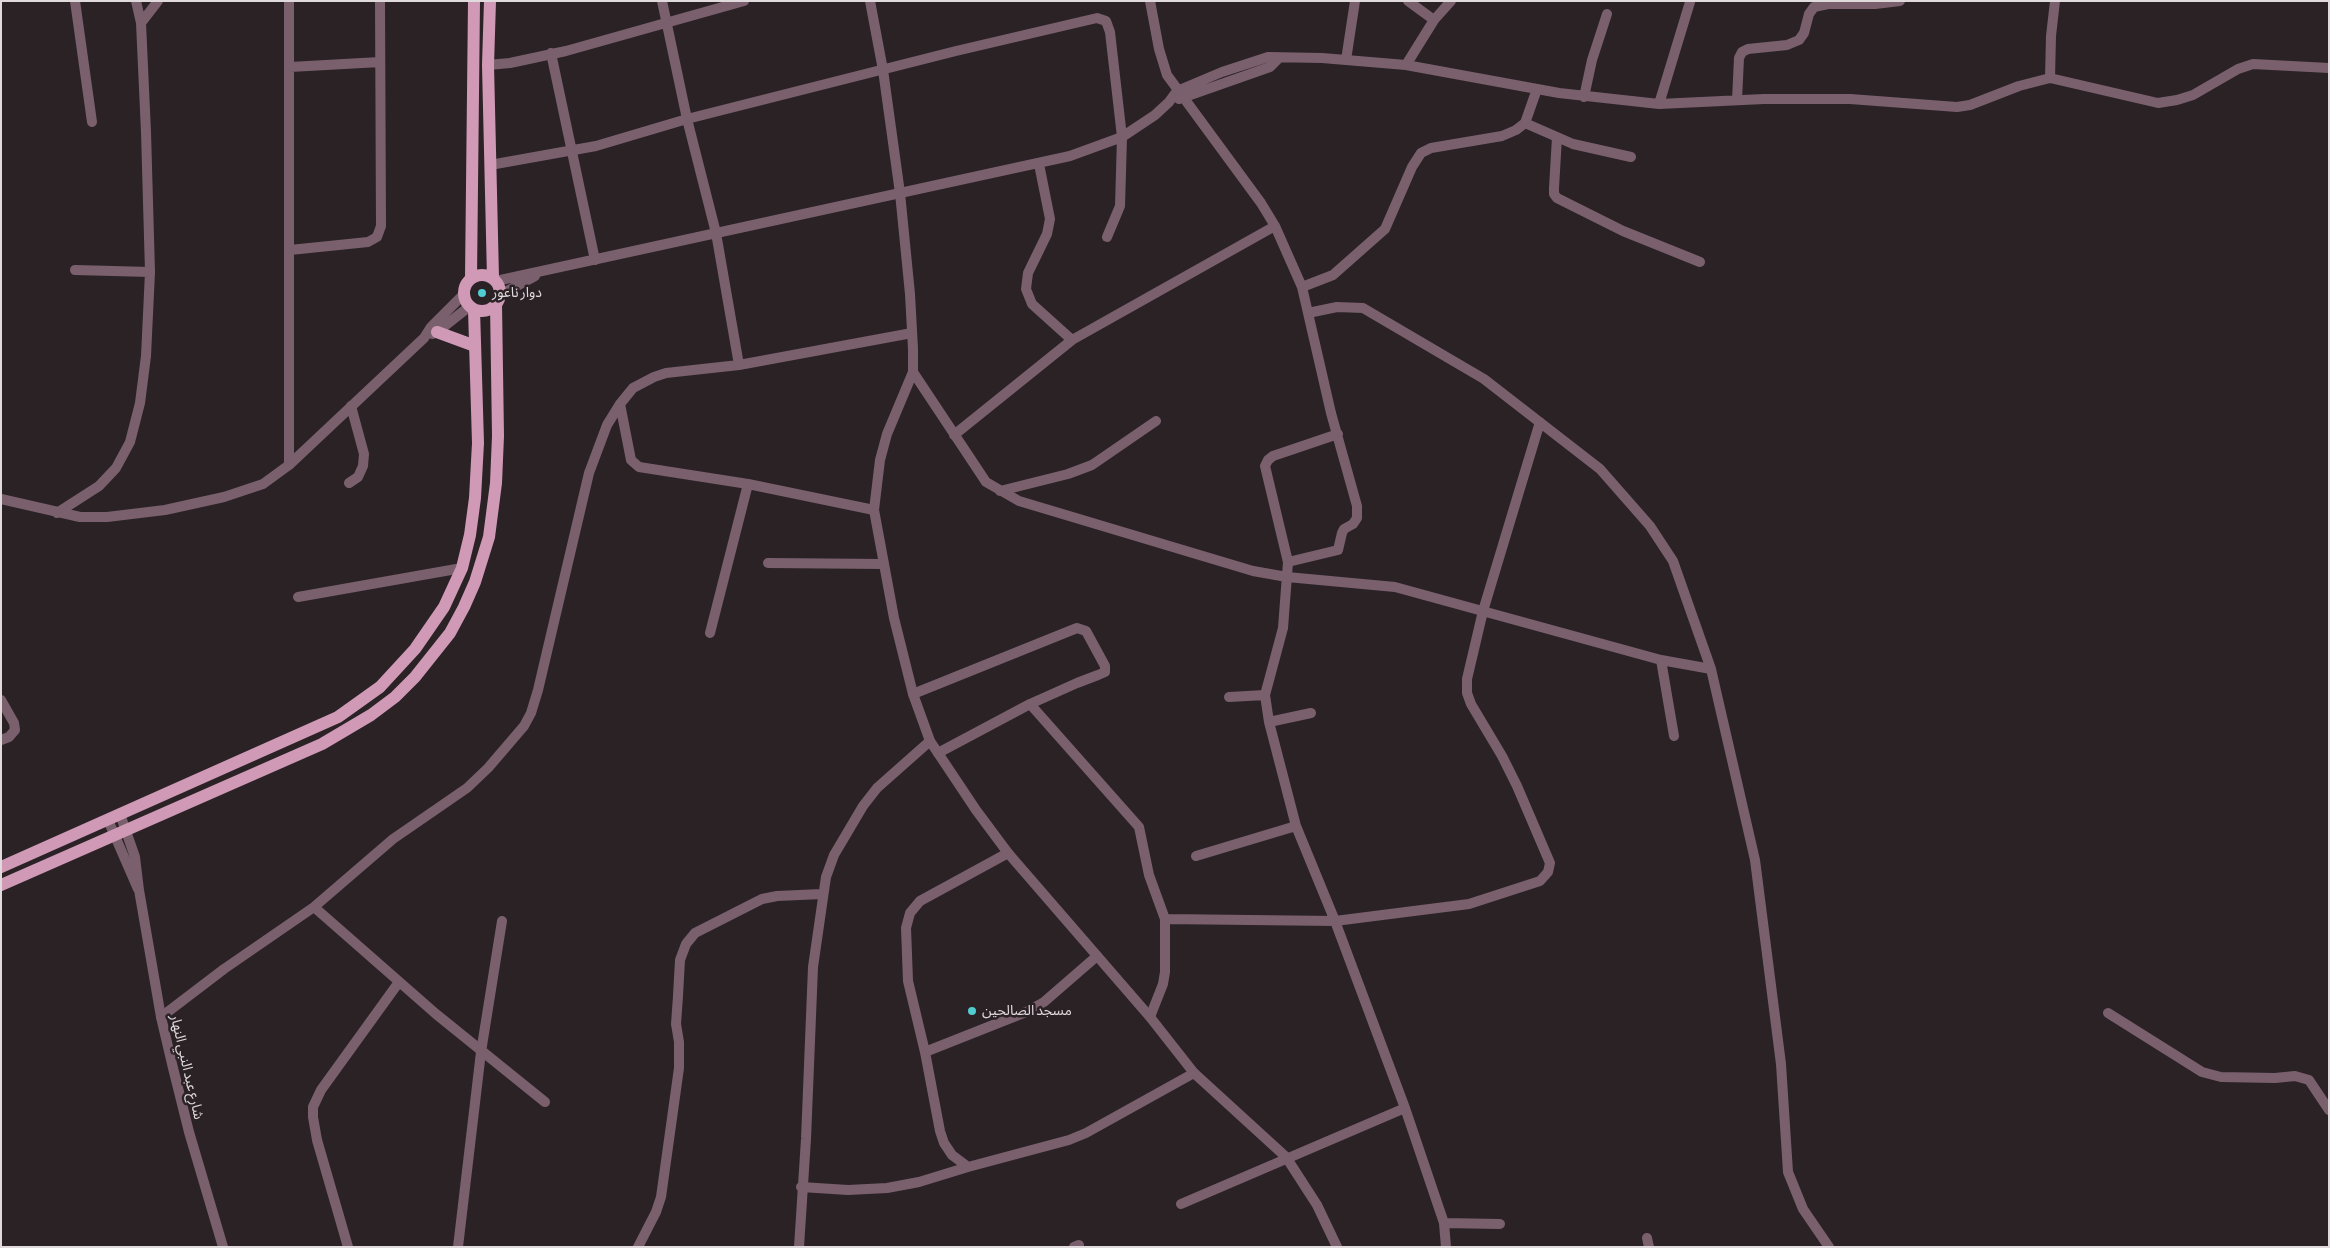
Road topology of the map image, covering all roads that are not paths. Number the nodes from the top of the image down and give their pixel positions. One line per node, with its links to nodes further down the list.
1 (75, 1): 37 (street)
2 (136, 1): 20 (street)
3 (158, 1): 20 (street)
4 (289, 1): 27 (street)
5 (380, 1): 24 (street)
6 (474, 1): 55 (main road)
7 (490, 1): 25 (main road)
8 (662, 1): 21 (street)
9 (744, 1): 21 (street)
10 (870, 1): 29 (street)
11 (1150, 1): 32 (street)
12 (1355, 1): 23 (street)
13 (1408, 1): 19 (street)
14 (1450, 1): 19 (street)
15 (1900, 1): 34 (street)
16 (2055, 1): 30 (street)
17 (1690, 2): 35 (street)
18 (1607, 14): 33 (street)
19 (1434, 20): 26 (street)
20 (140, 23): 54 (street)
21 (666, 24): 22 (street); 36 (street)
22 (551, 53): 25 (street); 41 (street)
23 (1346, 60): 26 (street); 32 (street)
24 (380, 62): 27 (street); 49 (street)
25 (488, 65): 44 (main road)
26 (1406, 65): 31 (street)
27 (290, 67): 49 (street)
28 (2329, 68): 30 (street)
29 (883, 70): 36 (street); 40 (street); 45 (street)
30 (2050, 78): 34 (street)
31 (1537, 89): 33 (street); 38 (street)
32 (1180, 94): 40 (street); 46 (street)
33 (1584, 97): 35 (street)
34 (1737, 100): 35 (street)
35 (1659, 104)
36 (687, 119): 41 (street); 47 (street)
37 (92, 122)
38 (1525, 123): 39 (street); 57 (street)
39 (1557, 136): 42 (street); 51 (street)
40 (1122, 137): 43 (street); 48 (street)
41 (571, 149): 44 (street); 50 (street)
42 (1631, 157)
43 (1039, 164): 45 (street); 65 (street)
44 (490, 165): 56 (main road)
45 (900, 193): 47 (street); 63 (street)
46 (1275, 226): 57 (street); 65 (street)
47 (716, 233): 50 (street); 67 (street)
48 (1107, 236)
49 (290, 250): 75 (street)
50 (595, 260): 53 (street)
51 (1700, 262)
52 (75, 270): 54 (street)
53 (545, 271): 56 (street); 59 (street)
54 (150, 272): 81 (street)
55 (471, 278): 56 (main road); 58 (main road)
56 (494, 279): 59 (main road)
57 (1302, 287): 61 (street)
58 (464, 294): 60 (main road); 64 (street)
59 (498, 299): 60 (main road); 106 (main road)
60 (472, 308): 62 (street); 66 (main road)
61 (1308, 313): 72 (street); 73 (street)
62 (438, 332): 64 (street); 66 (main road)
63 (912, 333): 67 (street); 68 (street)
64 (424, 338): 70 (street)
65 (1072, 340): 74 (street)
66 (475, 346): 85 (main road)
67 (739, 365): 69 (street)
68 (913, 372): 74 (street); 80 (street)
69 (620, 404): 77 (street); 114 (street)
70 (351, 406): 75 (street); 76 (street)
71 (1156, 421): 78 (street)
72 (1540, 422): 88 (street); 91 (street)
73 (1338, 434): 82 (street); 82 (street)
74 (954, 435): 78 (street)
75 (289, 465): 81 (street)
76 (349, 483)
77 (748, 484): 80 (street); 89 (street)
78 (1000, 491): 86 (street)
79 (1, 499): 81 (street)
80 (874, 510): 84 (street)
81 (57, 513)
82 (1288, 562): 86 (street)
83 (768, 563): 84 (street)
84 (883, 564): 92 (street)
85 (462, 568): 87 (street); 103 (main road)
86 (1287, 577): 88 (street); 93 (street)
87 (298, 597)
88 (1482, 611): 90 (street); 117 (street)
89 (710, 633)
90 (1661, 660): 91 (street); 99 (street)
91 (1711, 669): 142 (street)
92 (913, 694): 96 (street); 101 (street)
93 (1265, 695): 94 (street); 98 (street)
94 (1229, 697)
95 (1, 700): 100 (street)
96 (1030, 704): 102 (street); 115 (street)
97 (1311, 713): 98 (street)
98 (1269, 722): 105 (street)
99 (1674, 736)
100 (1, 740)
101 (930, 741): 102 (street); 113 (street)
102 (938, 753): 108 (street)
103 (120, 814): 104 (main road); 106 (street, شارع عبد النبي النهار)
104 (108, 820): 107 (street, شارع عبد النبي النهار); 110 (main road)
105 (1296, 826): 109 (street); 117 (street)
106 (127, 830): 107 (main road); 112 (street, شارع عبد النبي النهار)
107 (114, 835): 111 (main road); 112 (street, شارع عبد النبي النهار)
108 (1008, 853): 118 (street); 124 (street)
109 (1196, 856)
110 (1, 867)
111 (1, 885)
112 (139, 890): 121 (street, شارع عبد النبي النهار)
113 (822, 894): 131 (street); 138 (street)
114 (314, 907): 119 (street); 121 (street)
115 (1165, 919): 117 (street); 122 (street)
116 (502, 921): 123 (street)
117 (1335, 921): 127 (street)
118 (1097, 956): 122 (street); 124 (street)
119 (399, 982): 123 (street); 136 (street)
120 (2108, 1013): 128 (street)
121 (161, 1017): 135 (street, شارع عبد النبي النهار)
122 (1150, 1017): 125 (street)
123 (481, 1052): 126 (street); 137 (street)
124 (925, 1052): 130 (street)
125 (1194, 1073): 129 (street); 130 (street)
126 (545, 1102)
127 (1405, 1108): 129 (street); 133 (street)
128 (2329, 1110)
129 (1286, 1158): 132 (street); 140 (street)
130 (968, 1167): 131 (street)
131 (801, 1187): 139 (street)
132 (1181, 1204)
133 (1444, 1223): 134 (street); 141 (street)
134 (1500, 1224)
135 (223, 1247)
136 (348, 1247)
137 (458, 1247)
138 (638, 1247)
139 (799, 1247)
140 (1337, 1247)
141 (1446, 1247)
142 (1829, 1247)

